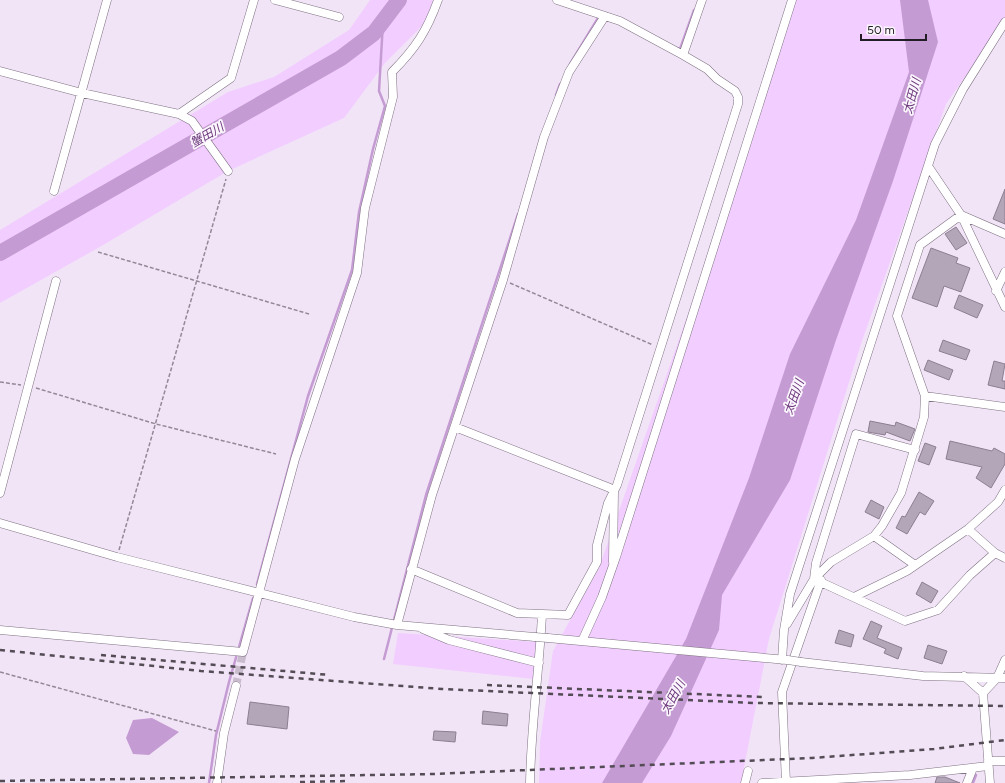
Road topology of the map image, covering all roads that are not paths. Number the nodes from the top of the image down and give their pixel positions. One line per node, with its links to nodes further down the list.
1 (107, 0): 13 (street)
2 (254, 0): 14 (street)
3 (275, 0): 9 (street)
4 (438, 0): 40 (street)
5 (557, 0): 8 (street)
6 (702, 0): 11 (street)
7 (792, 0): 37 (street)
8 (605, 16): 11 (street); 26 (street)
9 (339, 17)
10 (1005, 22): 15 (street)
11 (683, 54): 29 (street)
12 (0, 71): 13 (street)
13 (82, 93): 14 (street); 17 (street)
14 (179, 114): 16 (street)
15 (928, 166): 18 (street); 46 (street)
16 (228, 171)
17 (54, 191)
18 (961, 215): 19 (street); 22 (street); 24 (street)
19 (1005, 234)
20 (1005, 272): 22 (street)
21 (56, 281): 30 (street)
22 (996, 291): 23 (street)
23 (1005, 307)
24 (925, 396): 25 (street); 27 (street)
25 (1005, 407)
26 (456, 427): 29 (street); 38 (street)
27 (915, 450): 33 (street); 39 (street)
28 (1005, 490): 32 (street)
29 (614, 492): 37 (street); 42 (street)
30 (0, 493)
31 (0, 523): 40 (street)
32 (968, 529): 34 (street); 36 (street)
33 (874, 536): 36 (street); 39 (street)
34 (995, 553): 35 (street); 41 (street)
35 (1005, 558)
36 (915, 565): 41 (street)
37 (613, 566): 47 (street)
38 (411, 569): 42 (street); 43 (street)
39 (817, 579): 41 (street); 46 (street); 59 (street)
40 (261, 593): 43 (street); 45 (street)
41 (854, 597)
42 (542, 615): 50 (street)
43 (397, 625): 44 (street)
44 (420, 627): 47 (street, bridge); 50 (street)
45 (0, 630)
46 (784, 630): 48 (street)
47 (584, 641): 48 (street)
48 (785, 660): 51 (street, bridge)
49 (1005, 660): 52 (street)
50 (539, 663): 61 (street)
51 (964, 676): 52 (street); 54 (street)
52 (1001, 678): 54 (street)
53 (236, 686): 60 (street)
54 (983, 693): 56 (street)
55 (1005, 761): 56 (street)
56 (988, 764): 57 (street); 65 (street)
57 (973, 768): 59 (street); 64 (street)
58 (748, 771): 62 (street)
59 (786, 782): 63 (street)
60 (217, 783)
61 (530, 783)
62 (745, 783)
63 (762, 783)
64 (967, 783)
65 (990, 783)

